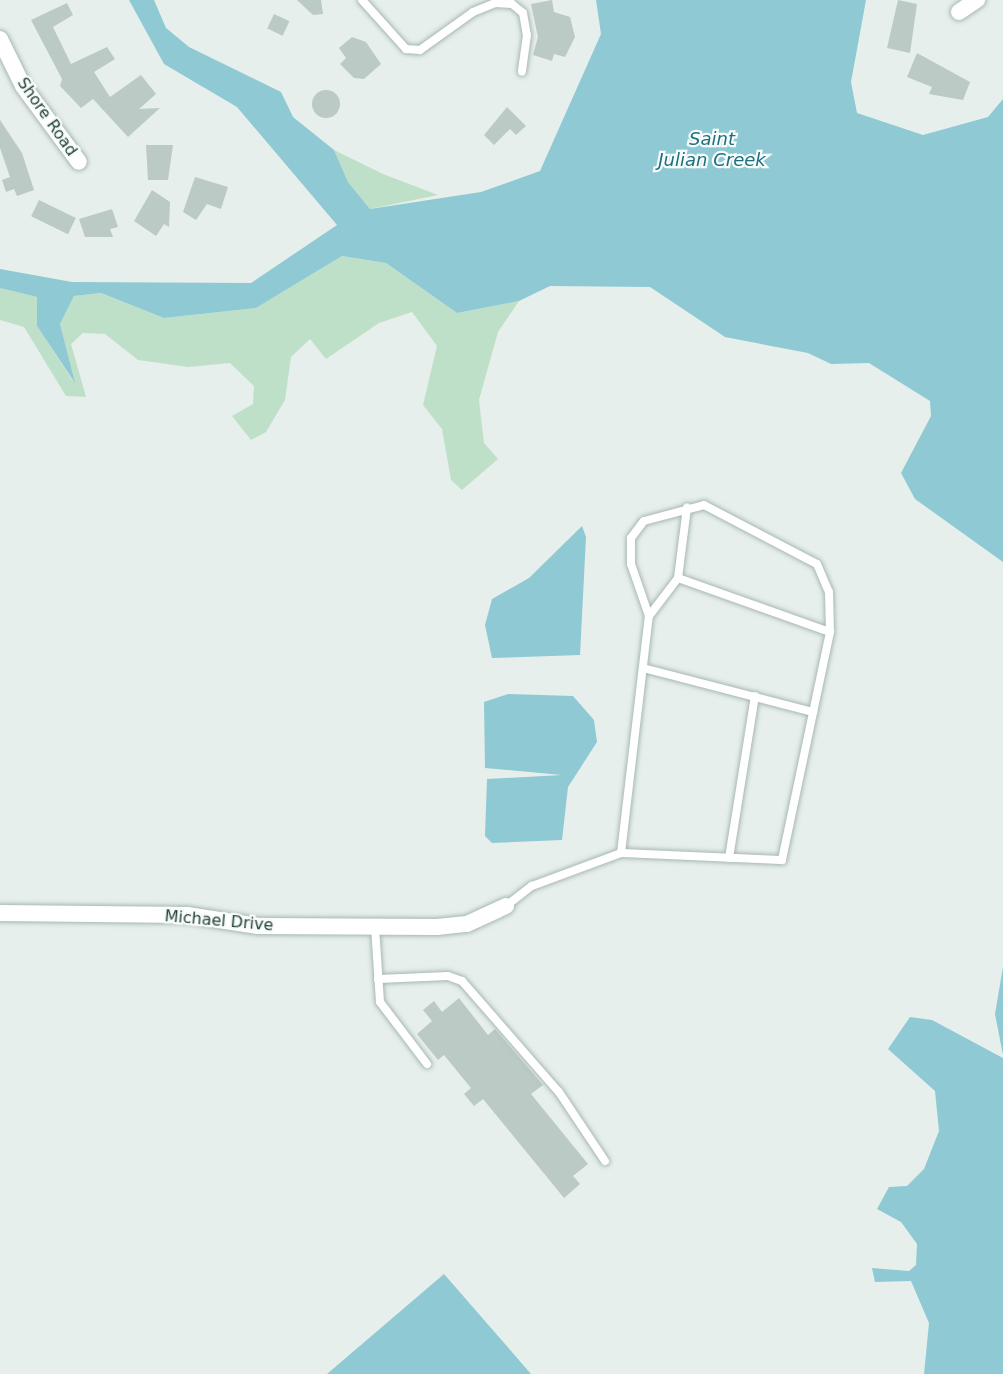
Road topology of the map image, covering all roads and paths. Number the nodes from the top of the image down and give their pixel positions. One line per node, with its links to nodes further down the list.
1 (362, 0): 5 (lane)
2 (977, 0): 3 (street)
3 (959, 12)
4 (0, 39): 6 (street, Shore Road)
5 (522, 72)
6 (79, 162)
7 (687, 508): 8 (lane); 9 (lane); 10 (lane)
8 (678, 578): 9 (lane); 10 (lane)
9 (649, 616): 11 (lane)
10 (830, 632): 13 (lane)
11 (643, 668): 12 (lane); 14 (lane)
12 (755, 696): 13 (lane); 15 (lane)
13 (813, 712): 15 (lane)
14 (621, 853): 15 (lane); 16 (lane)
15 (729, 858)
16 (506, 906): 18 (street, Michael Drive)
17 (0, 913): 18 (street, Michael Drive)
18 (375, 927): 19 (lane)
19 (378, 979): 20 (lane); 21 (lane)
20 (427, 1064)
21 (606, 1161)

